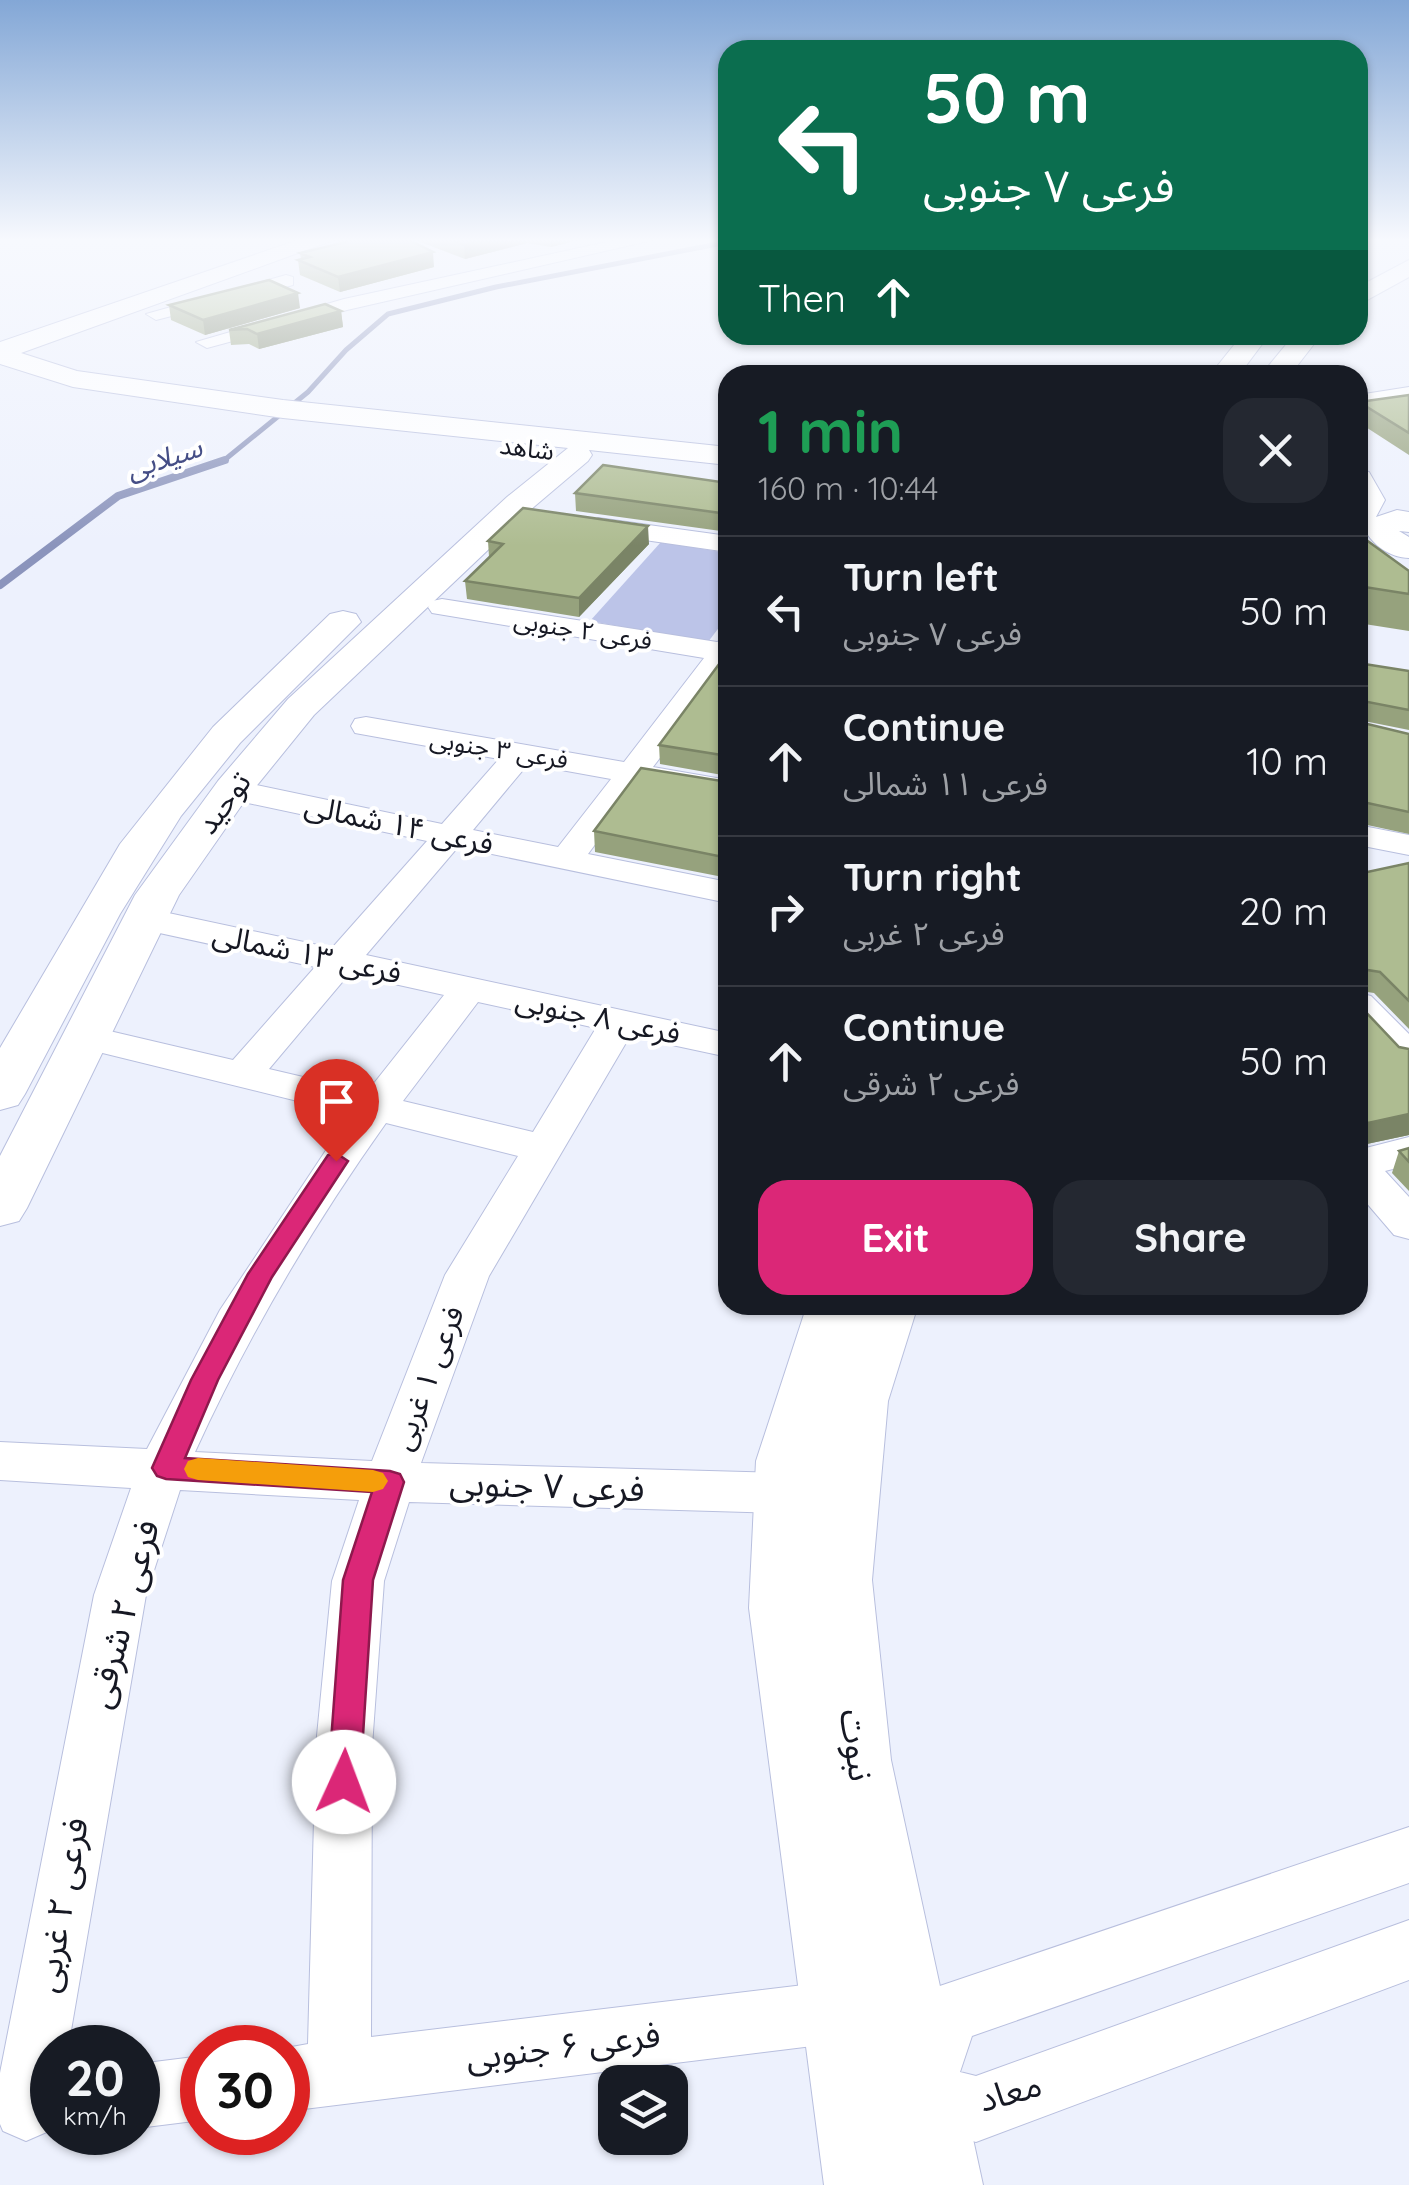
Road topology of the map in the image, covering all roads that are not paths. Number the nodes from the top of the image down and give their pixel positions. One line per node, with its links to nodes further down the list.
1 (25, 342): 4 (main road)
2 (42, 342): 7 (main road)
3 (1248, 345): 5 (main road)
4 (0, 350): 7 (main road)
5 (1232, 365)
6 (0, 368): 10 (main road)
7 (64, 377): 10 (main road)
8 (1405, 397): 9 (street)
9 (1368, 401)
10 (207, 403): 11 (main road)
11 (331, 418): 12 (main road, شاهد); 13 (main road)
12 (718, 455)
13 (544, 462): 14 (main road); 27 (main road, توحید); 42 (main road, توحید)
14 (718, 474)
15 (1368, 505): 17 (main road)
16 (576, 523): 19 (street)
17 (1408, 534): 18 (main road)
18 (1368, 542)
19 (718, 543)
20 (442, 607): 21 (street, فرعی ۲ جنوبی)
21 (718, 650)
22 (718, 661): 25 (street)
23 (366, 726): 24 (street, فرعی ۳ جنوبی)
24 (522, 752): 25 (street, فرعی ۳ جنوبی); 28 (street)
25 (633, 771): 26 (street, فرعی ۳ جنوبی); 31 (street)
26 (718, 788)
27 (232, 790): 28 (street, فرعی ۱۴ شمالی); 33 (main road, توحید)
28 (447, 836): 31 (street, فرعی ۱۴ شمالی); 34 (street)
29 (1368, 837): 30 (street)
30 (1409, 845)
31 (565, 861): 32 (street, فرعی ۱۴ شمالی)
32 (718, 891)
33 (145, 919): 34 (street, فرعی ۱۳ شمالی); 38 (main road, توحید)
34 (338, 961): 35 (street, فرعی ۱۳ شمالی); 41 (street)
35 (469, 989): 37 (street, فرعی ۸ جنوبی); 43 (street)
36 (1368, 1014): 40 (street)
37 (620, 1022): 39 (street, فرعی ۸ جنوبی); 45 (street)
38 (84, 1038): 41 (street); 44 (main road, توحید)
39 (718, 1042)
40 (1409, 1057)
41 (243, 1074): 43 (street)
42 (0, 1094)
43 (373, 1106): 45 (street); 54 (street)
44 (16, 1142): 49 (main road, توحید)
45 (543, 1148): 55 (street, فرعی ۱ غربی)
46 (1409, 1150): 47 (street)
47 (1368, 1162)
48 (1368, 1177): 50 (street)
49 (0, 1208)
50 (1409, 1224)
51 (832, 1315): 56 (main road, نبوت)
52 (887, 1315): 62 (main road, نبوت)
53 (0, 1461): 54 (street, فرعی ۷ جنوبی)
54 (166, 1468): 55 (street, فرعی ۷ جنوبی); 57 (street, فرعی ۲ شرقی)
55 (390, 1482): 56 (street, فرعی ۷ جنوبی); 61 (street, فرعی ۱ غربی)
56 (785, 1493): 60 (main road, نبوت)
57 (86, 1762): 63 (street, فرعی ۲ غربی)
58 (1409, 1854): 62 (street)
59 (1409, 1950): 62 (street, معاد)
60 (838, 2012): 61 (street, فرعی ۶ جنوبی); 64 (main road, نبوت)
61 (313, 2076)
62 (922, 2093): 64 (street); 66 (main road, نبوت)
63 (26, 2108)
64 (853, 2108): 65 (main road, نبوت)
65 (866, 2185)
66 (941, 2185)

